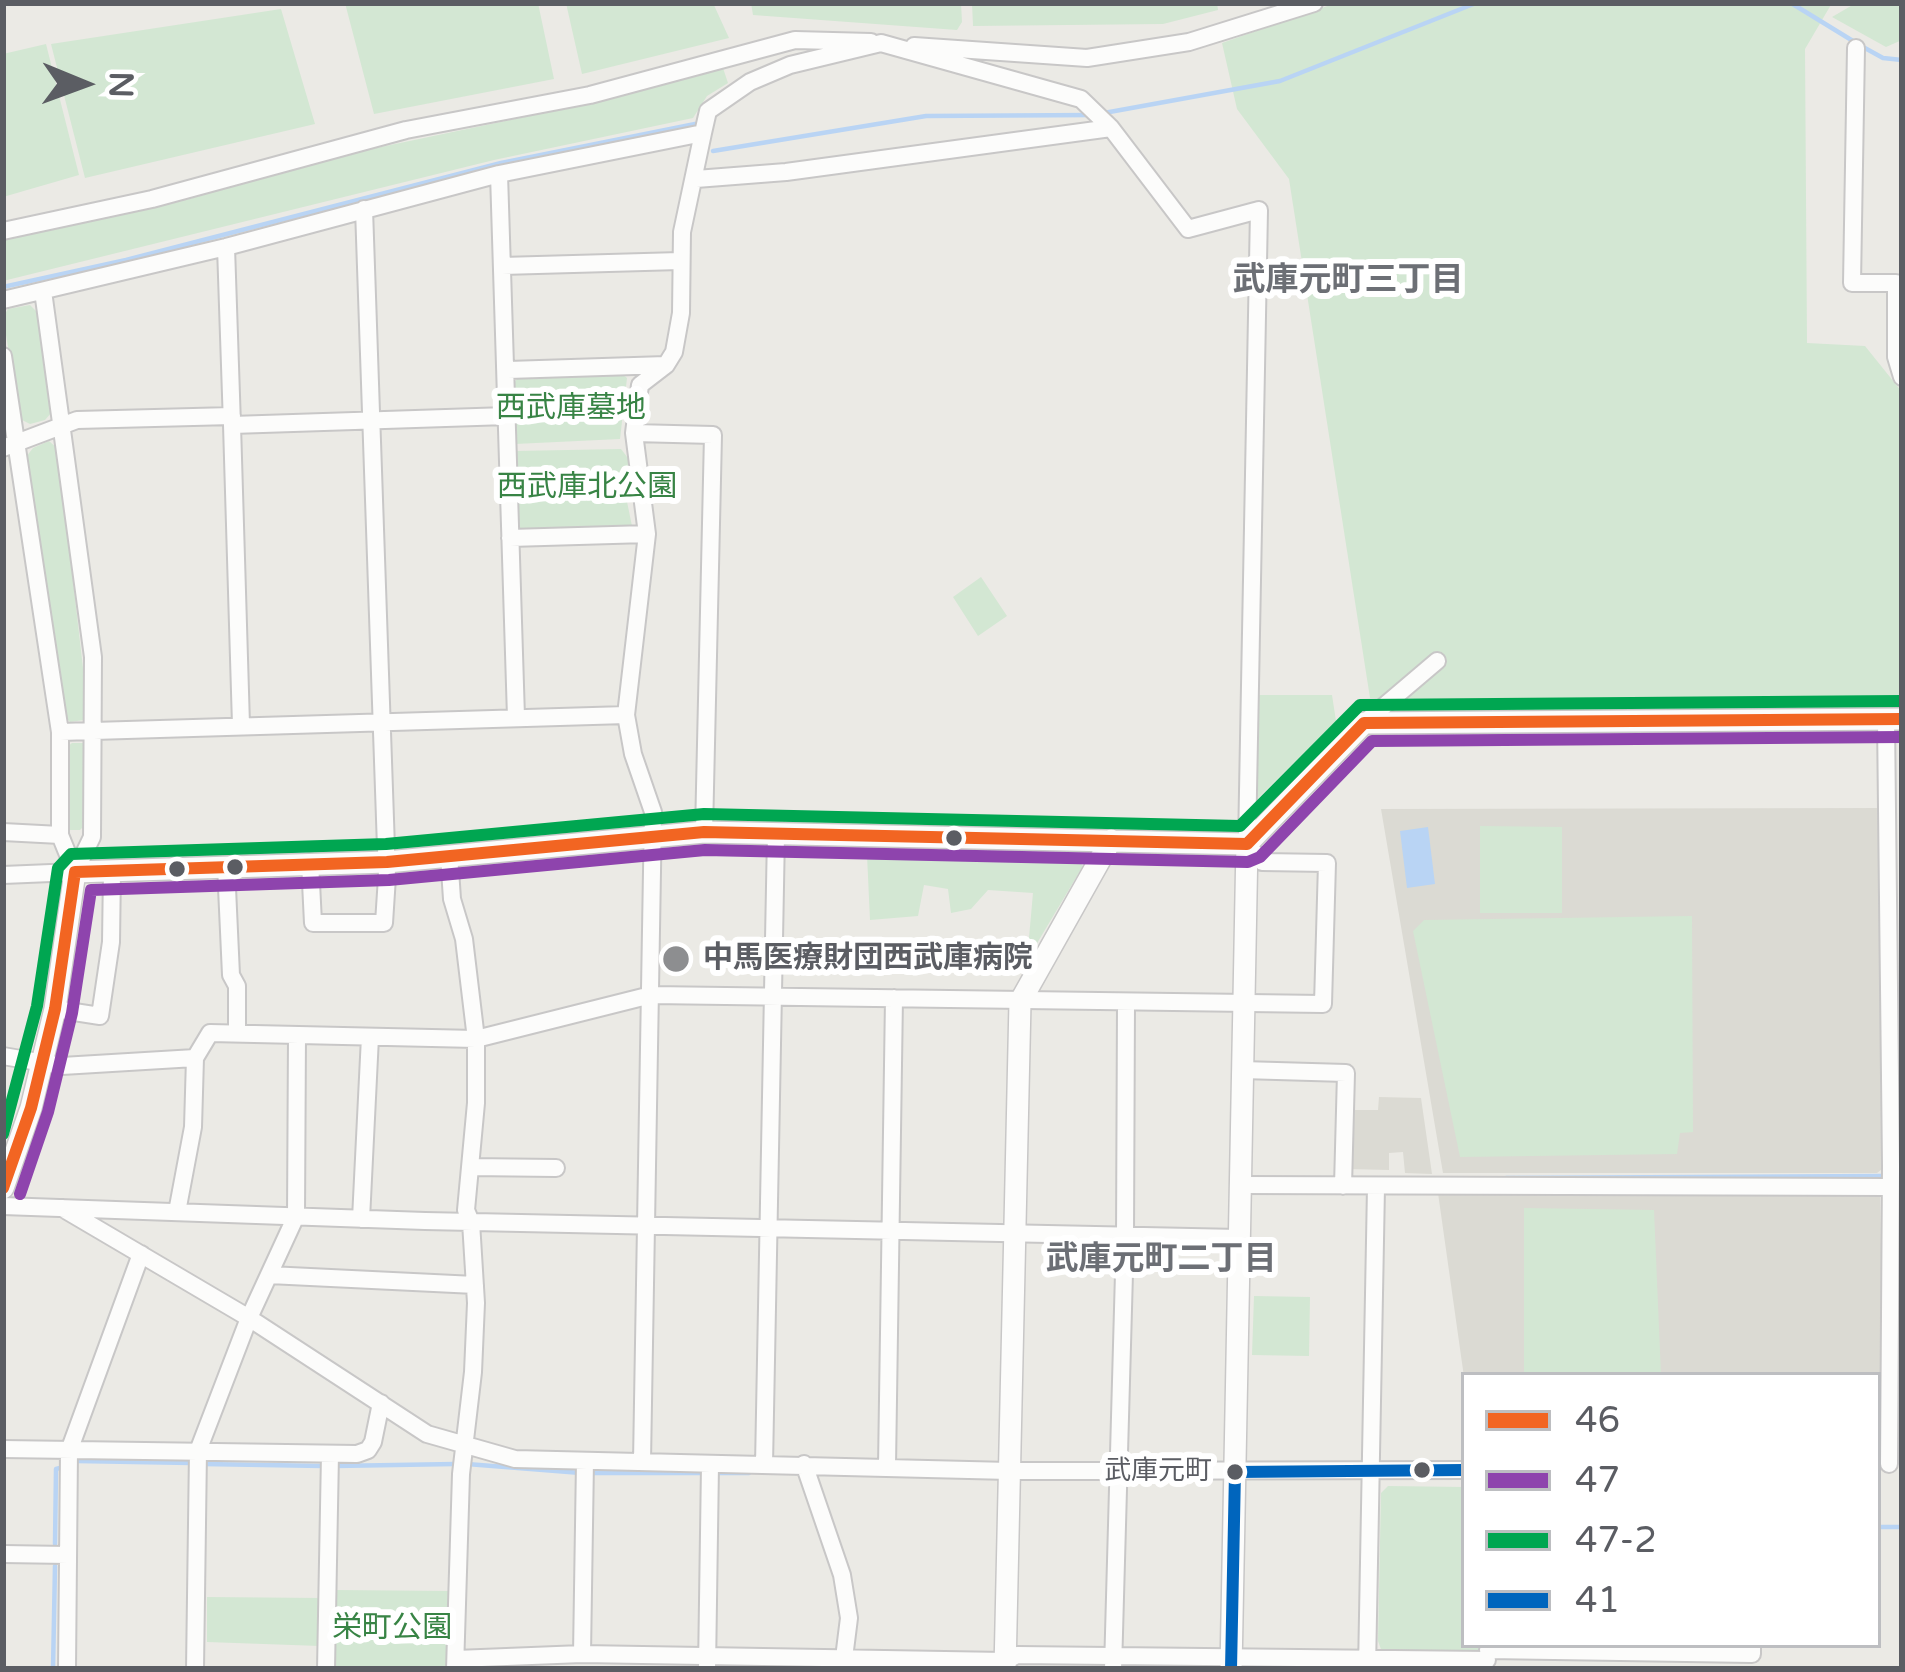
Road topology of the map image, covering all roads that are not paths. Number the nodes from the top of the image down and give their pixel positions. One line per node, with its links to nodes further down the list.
1 (1314, 3): 2 (street)
2 (881, 43): 4 (street); 5 (street); 9 (street)
3 (1856, 49): 18 (street)
4 (1111, 128): 7 (street); 42 (street)
5 (704, 133): 6 (street); 7 (street)
6 (499, 174): 8 (street); 12 (street)
7 (696, 179): 11 (street)
8 (364, 209): 10 (street); 21 (street)
9 (3, 231)
10 (226, 247): 13 (street); 20 (street)
11 (680, 262): 12 (street); 16 (street)
12 (502, 266): 17 (street)
13 (43, 291): 14 (street); 22 (street)
14 (3, 300)
15 (3, 356): 24 (street)
16 (666, 365): 17 (street); 23 (street)
17 (508, 370): 19 (street)
18 (1902, 377)
19 (507, 416): 21 (street); 26 (street)
20 (232, 420): 21 (street); 22 (street); 33 (street)
21 (371, 420): 31 (street)
22 (63, 425): 24 (street); 34 (street)
23 (634, 433): 25 (street); 37 (street)
24 (10, 447): 35 (street)
25 (647, 534): 26 (street); 28 (street)
26 (510, 538): 29 (street)
27 (1437, 662): 32 (street)
28 (626, 715): 29 (street); 40 (street)
29 (516, 717): 31 (street)
30 (1894, 719): 32 (street); 66 (street)
31 (381, 722): 33 (street); 45 (street)
32 (1364, 723): 42 (street)
33 (241, 724): 34 (street)
34 (95, 730): 35 (street); 48 (street)
35 (60, 732): 39 (street)
36 (3, 832): 39 (street)
37 (704, 832): 38 (street); 40 (street)
38 (776, 834): 41 (street); 51 (street)
39 (60, 835): 48 (street)
40 (652, 836): 43 (street); 50 (street)
41 (1111, 840): 42 (street); 53 (street)
42 (1247, 844): 54 (street); 54 (street)
43 (448, 856): 45 (street); 60 (street)
44 (310, 862): 45 (street); 45 (street); 46 (street)
45 (387, 862)
46 (226, 866): 47 (street); 57 (street)
47 (112, 871): 48 (street); 56 (street)
48 (75, 872): 49 (street); 56 (street)
49 (3, 875)
50 (651, 995): 51 (street); 60 (street); 79 (street)
51 (774, 997): 52 (street); 80 (street)
52 (895, 998): 53 (street); 81 (street)
53 (1020, 1002): 55 (street); 82 (street)
54 (1243, 1003): 55 (street); 64 (street)
55 (1126, 1004): 83 (street)
56 (55, 1009): 63 (street)
57 (237, 1034): 58 (street); 62 (street)
58 (297, 1035): 59 (street); 76 (street)
59 (370, 1036): 60 (street); 77 (street)
60 (476, 1039): 65 (street)
61 (3, 1056): 63 (street)
62 (195, 1058): 63 (street); 75 (street)
63 (42, 1063): 72 (street)
64 (1242, 1070): 68 (street); 69 (street)
65 (470, 1167): 67 (street); 78 (street)
66 (1896, 1167): 70 (street)
67 (556, 1168)
68 (1240, 1185): 69 (street); 84 (street)
69 (1343, 1186): 71 (street)
70 (1888, 1186): 71 (street); 98 (street)
71 (1376, 1187): 106 (street)
72 (3, 1188)
73 (3, 1206): 74 (street)
74 (62, 1208): 75 (street); 85 (street)
75 (177, 1212): 76 (street)
76 (296, 1216): 77 (street); 86 (street)
77 (361, 1219): 78 (street)
78 (471, 1222): 79 (street); 87 (street)
79 (646, 1226): 80 (street); 96 (street)
80 (769, 1228): 81 (street); 100 (street)
81 (890, 1231): 82 (street); 101 (street)
82 (1013, 1234): 83 (street); 102 (street)
83 (1125, 1237): 84 (street); 104 (street)
84 (1239, 1238): 105 (street)
85 (141, 1254): 88 (street); 92 (street)
86 (269, 1275): 87 (street); 88 (street)
87 (475, 1286): 90 (street)
88 (249, 1318): 89 (street); 93 (street)
89 (381, 1403): 90 (street); 94 (street)
90 (464, 1446): 95 (street); 116 (street)
91 (3, 1450): 92 (street)
92 (69, 1451): 93 (street); 108 (street)
93 (198, 1459): 94 (street); 120 (street)
94 (330, 1461): 121 (street)
95 (585, 1461): 96 (street); 109 (street)
96 (642, 1462): 99 (street)
97 (804, 1464): 100 (street); 101 (street); 114 (street)
98 (1890, 1464)
99 (710, 1465): 100 (street); 112 (street)
100 (764, 1465)
101 (887, 1466): 102 (street)
102 (1010, 1471): 104 (street); 117 (street)
103 (1461, 1471): 106 (street)
104 (1118, 1472): 105 (street); 113 (street)
105 (1235, 1472): 106 (street); 115 (street)
106 (1370, 1472): 118 (street)
107 (3, 1555): 108 (street)
108 (68, 1555): 119 (street)
109 (582, 1654): 112 (street); 116 (street)
110 (1487, 1656): 111 (street); 118 (street)
111 (1752, 1656)
112 (707, 1662): 114 (street)
113 (1113, 1662): 115 (street); 117 (street)
114 (844, 1663): 117 (street)
115 (1231, 1663): 118 (street)
116 (456, 1664)
117 (1005, 1665)
118 (1367, 1665)
119 (67, 1669)
120 (195, 1669)
121 (326, 1669)

